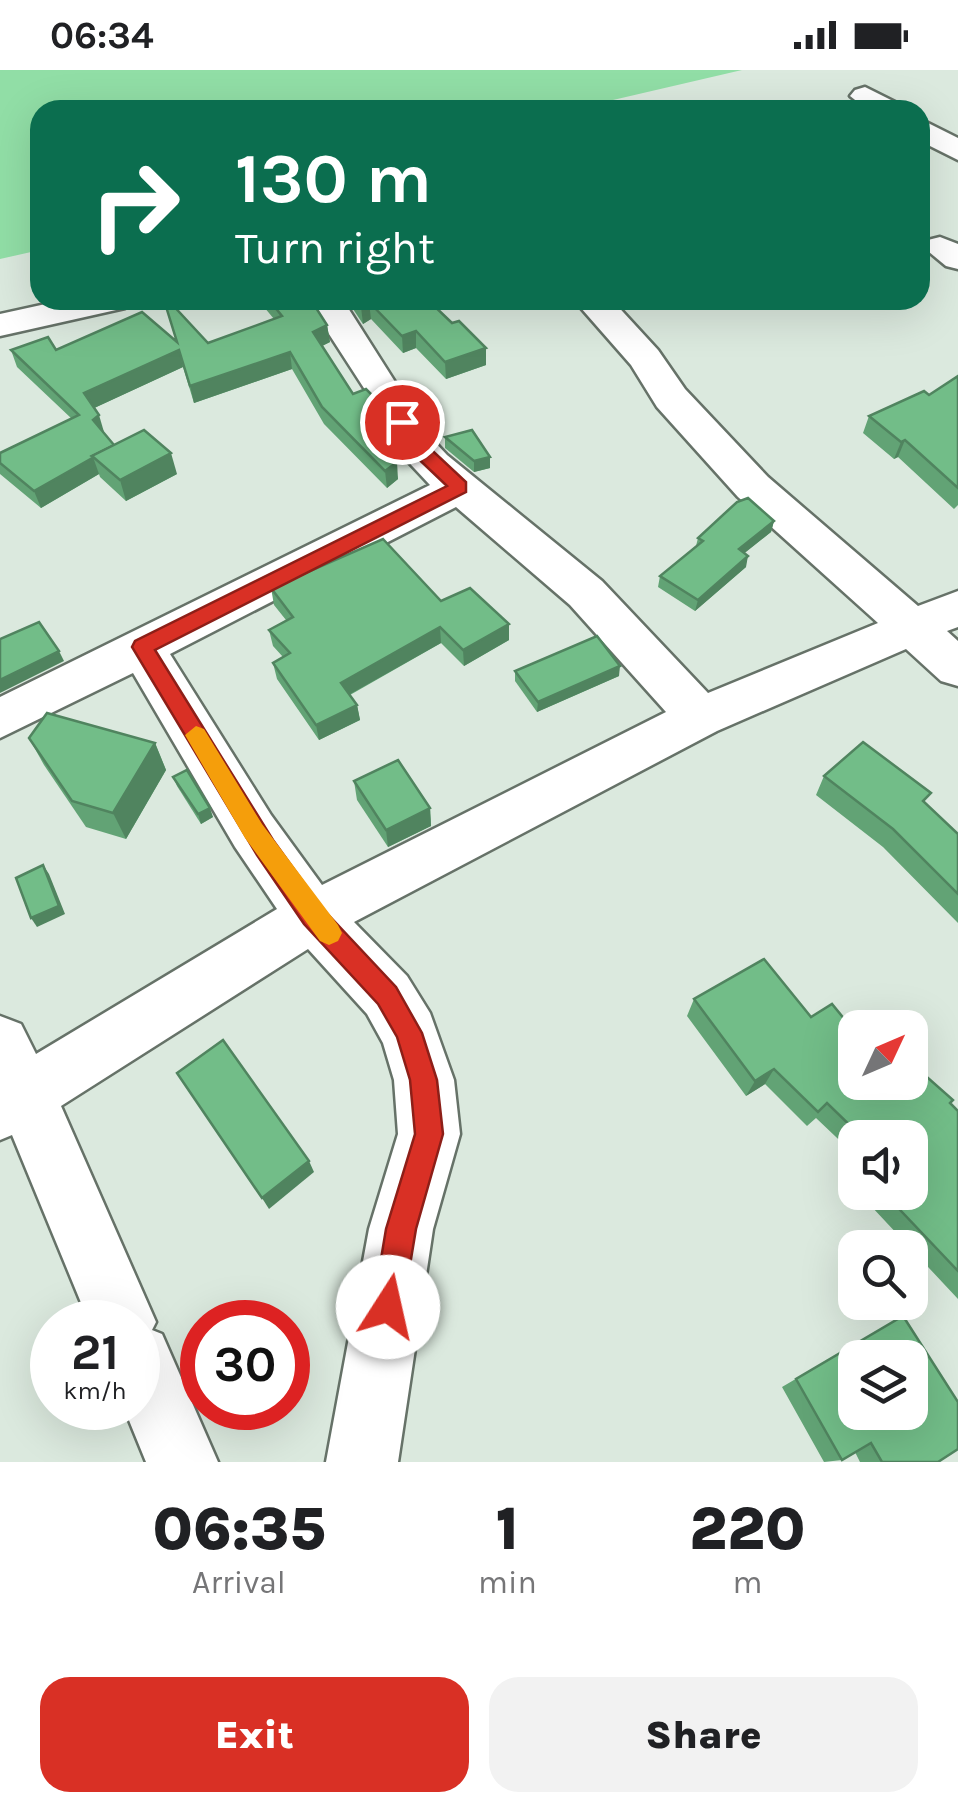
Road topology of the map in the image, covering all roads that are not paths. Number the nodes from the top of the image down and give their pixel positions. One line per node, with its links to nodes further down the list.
1 (930, 134): 2 (street)
2 (958, 150)
3 (67, 310): 6 (street)
4 (332, 310): 7 (street)
5 (601, 310): 8 (street)
6 (0, 325)
7 (460, 487): 9 (street); 11 (street)
8 (937, 618): 10 (street); 11 (street)
9 (142, 647): 12 (street); 13 (street)
10 (958, 668)
11 (700, 717): 13 (street)
12 (0, 719)
13 (313, 916): 14 (street); 18 (street)
14 (8, 1083): 15 (street)
15 (112, 1300)
16 (160, 1410): 17 (street)
17 (182, 1462)
18 (362, 1462)

